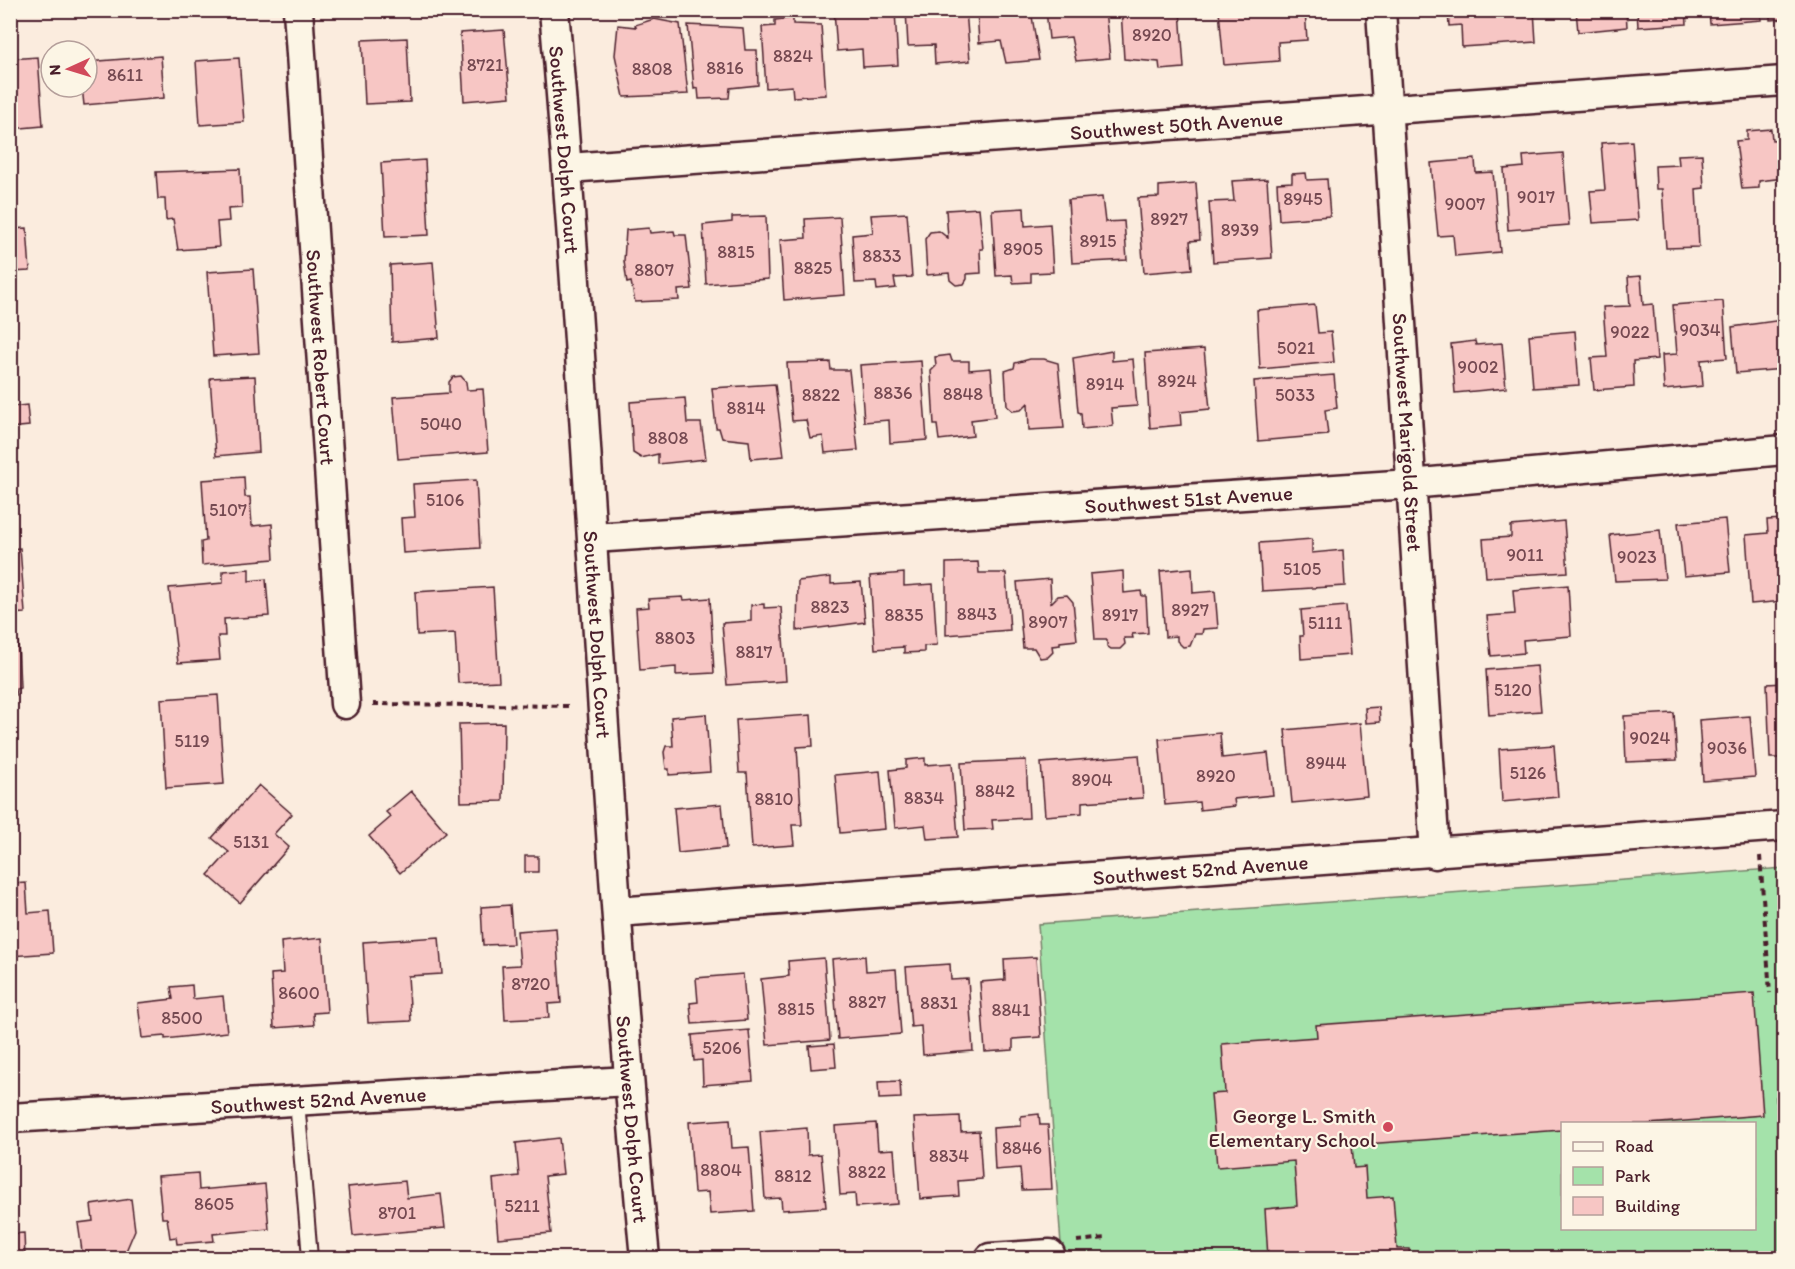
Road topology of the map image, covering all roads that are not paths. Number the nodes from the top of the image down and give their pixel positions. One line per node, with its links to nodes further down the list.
1 (298, 10): 10 (street, Southwest Robert Court)
2 (555, 10): 6 (street, Southwest Dolph Court)
3 (1381, 10): 5 (street, Southwest Marigold Street)
4 (1785, 81): 5 (street, Southwest 50th Avenue)
5 (1388, 108): 6 (street, Southwest 50th Avenue); 8 (street, Southwest Marigold Street)
6 (568, 168): 9 (street, Southwest Dolph Court)
7 (1785, 450): 8 (street, Southwest 51st Avenue)
8 (1410, 484): 9 (street, Southwest 51st Avenue); 12 (street, Southwest Marigold Street)
9 (593, 538): 13 (street, Southwest Dolph Court)
10 (345, 704)
11 (1785, 826): 12 (street, Southwest 52nd Avenue)
12 (1435, 854): 13 (street, Southwest 52nd Avenue)
13 (617, 912): 14 (street, Southwest Dolph Court)
14 (628, 1082): 15 (street, Southwest 52nd Avenue); 19 (street, Southwest Dolph Court)
15 (297, 1101): 16 (street, Southwest 52nd Avenue); 18 (lane)
16 (10, 1118)
17 (1050, 1254): 20 (street)
18 (310, 1258)
19 (645, 1258)
20 (990, 1258)

